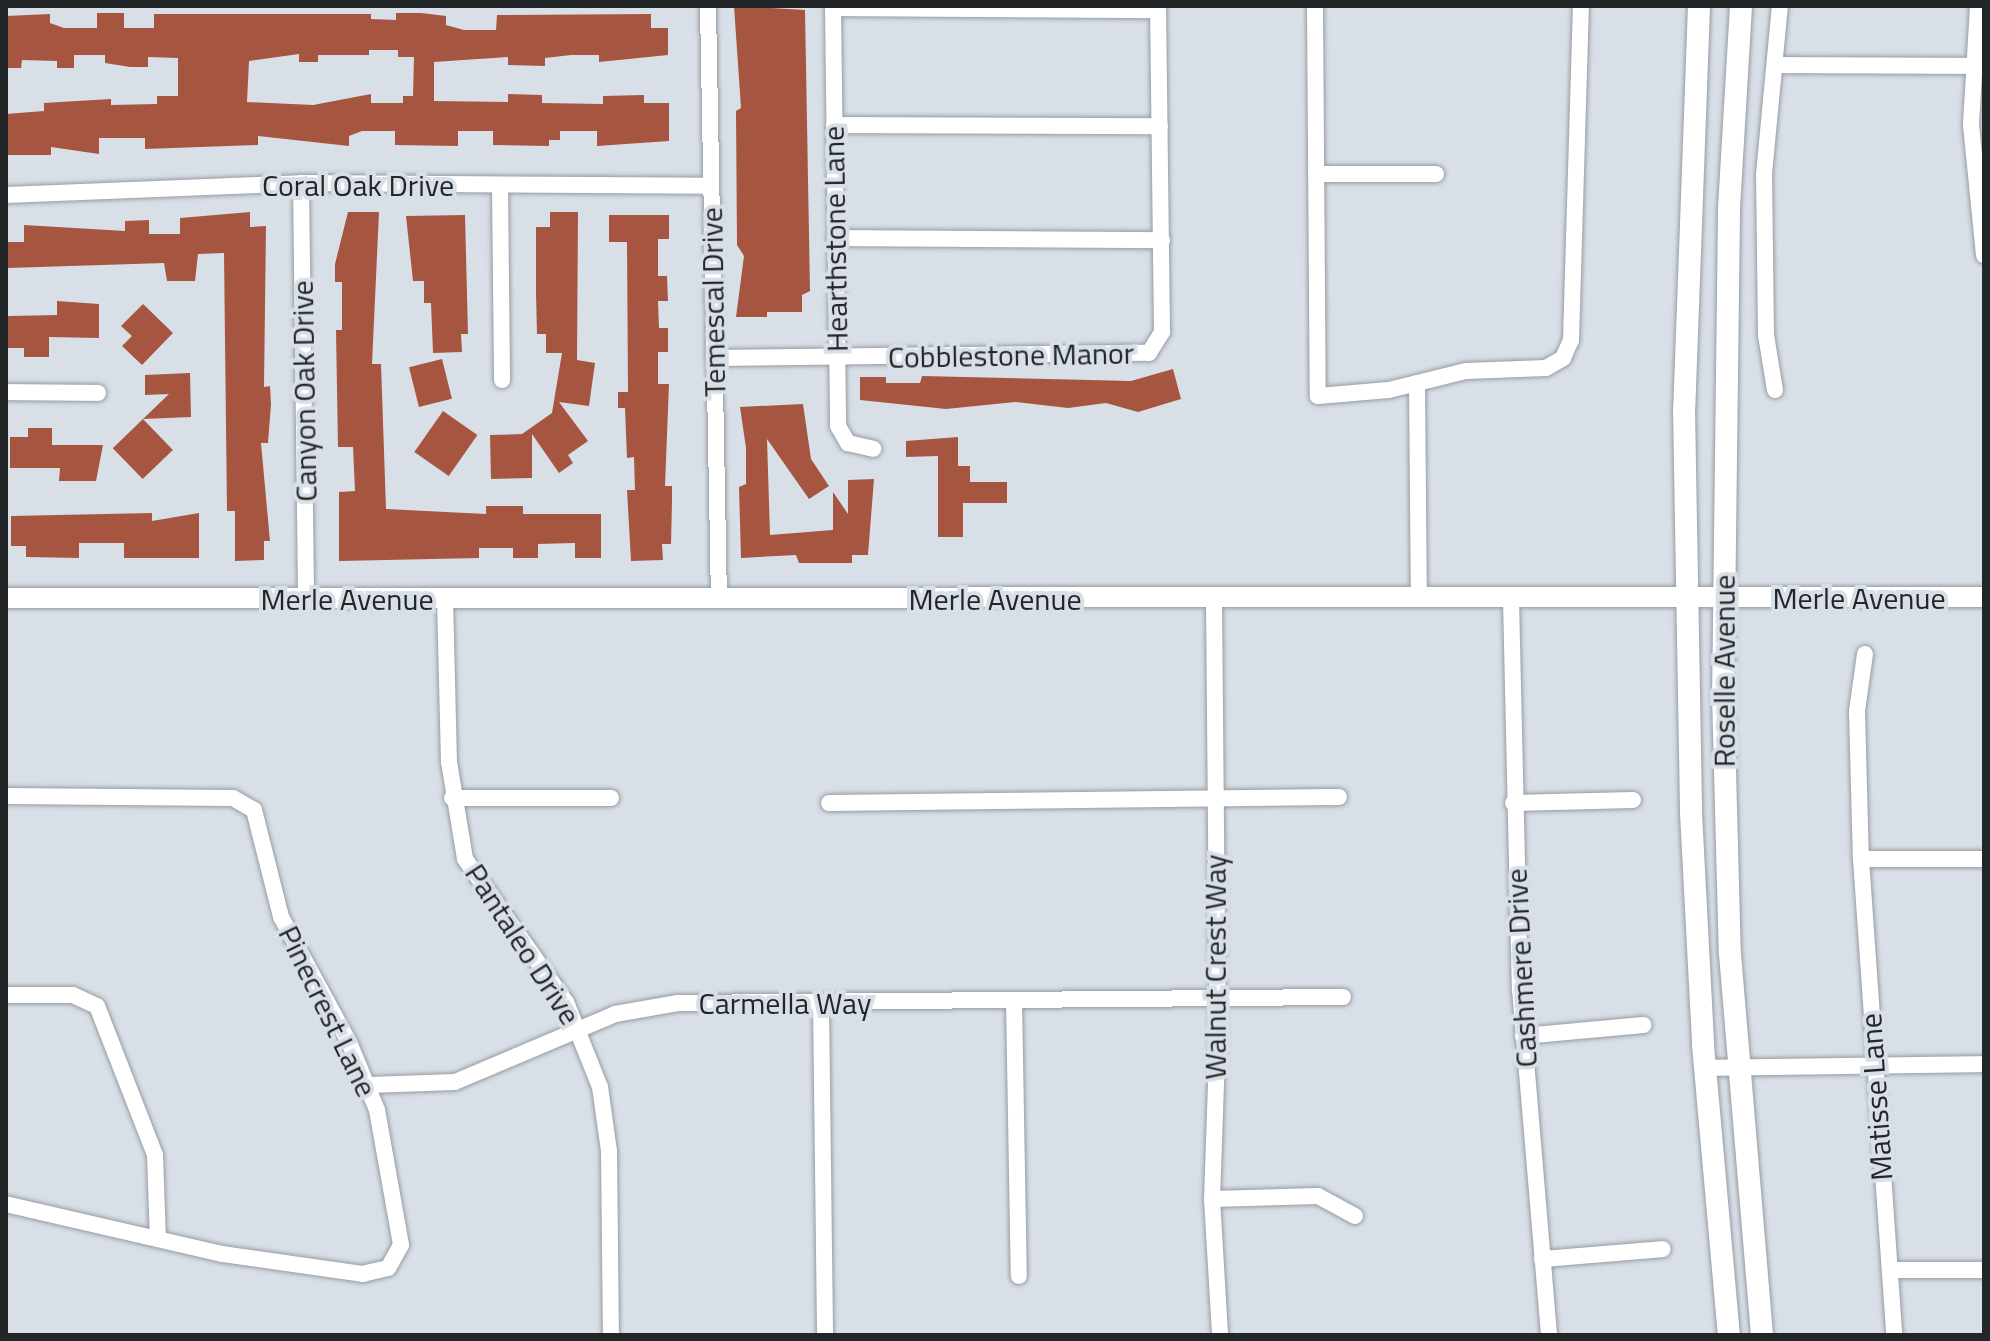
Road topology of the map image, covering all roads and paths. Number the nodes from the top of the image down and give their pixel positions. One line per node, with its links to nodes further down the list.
1 (708, 6): 18 (street, Temescal Drive)
2 (1315, 6): 14 (street)
3 (1581, 6): 26 (street)
4 (1699, 6): 39 (main road, Roselle Avenue)
5 (1741, 6): 40 (main road, Roselle Avenue)
6 (1780, 6): 10 (street)
7 (1978, 6): 11 (street)
8 (833, 7): 9 (street); 12 (street, Hearthstone Lane)
9 (1158, 8): 13 (street, Cobblestone Manor)
10 (1776, 65): 11 (street); 27 (street)
11 (1979, 66): 22 (street)
12 (834, 125): 13 (street); 20 (street, Hearthstone Lane)
13 (1160, 126): 21 (street, Cobblestone Manor)
14 (1316, 174): 15 (street); 26 (street)
15 (1436, 174)
16 (301, 183): 17 (street, Coral Oak Drive); 19 (street, Coral Oak Drive); 33 (street, Canyon Oak Drive)
17 (500, 185): 18 (street, Coral Oak Drive); 25 (street)
18 (711, 186): 24 (street, Temescal Drive)
19 (6, 195)
20 (835, 238): 21 (street); 23 (street, Hearthstone Lane)
21 (1162, 240): 23 (street, Cobblestone Manor)
22 (1984, 255)
23 (837, 357): 24 (street, Cobblestone Manor); 30 (street, Hearthstone Lane)
24 (714, 358): 35 (street, Temescal Drive)
25 (502, 380)
26 (1417, 383): 37 (street)
27 (1775, 390)
28 (6, 392): 29 (street)
29 (98, 393)
30 (873, 449)
31 (1984, 597): 40 (street, Merle Avenue)
32 (6, 598): 33 (street, Merle Avenue)
33 (306, 598): 34 (street, Merle Avenue)
34 (445, 599): 35 (street, Merle Avenue); 44 (street, Pantaleo Drive)
35 (719, 599): 36 (street, Merle Avenue)
36 (1214, 599): 37 (street, Merle Avenue); 46 (street, Walnut Crest Way)
37 (1419, 599): 38 (street, Merle Avenue)
38 (1511, 599): 39 (street, Merle Avenue); 49 (street, Cashmere Drive)
39 (1689, 599): 40 (street, Merle Avenue); 63 (main road, Roselle Avenue)
40 (1722, 599): 62 (main road, Roselle Avenue)
41 (1865, 654): 50 (street, Matisse Lane)
42 (6, 796): 64 (street, Pinecrest Lane)
43 (1339, 797): 46 (street)
44 (452, 798): 45 (street); 58 (street, Pantaleo Drive)
45 (611, 798)
46 (1216, 798): 48 (street); 54 (street, Walnut Crest Way)
47 (1633, 800): 49 (street)
48 (829, 803)
49 (1513, 803): 59 (street, Cashmere Drive)
50 (1861, 859): 51 (street); 60 (street, Matisse Lane)
51 (1984, 859)
52 (6, 995): 68 (street)
53 (1343, 997): 54 (street, Carmella Way)
54 (1218, 1000): 55 (street, Carmella Way); 65 (street, Walnut Crest Way)
55 (1014, 1001): 56 (street, Carmella Way); 73 (street)
56 (821, 1003): 58 (street, Carmella Way); 75 (street)
57 (1644, 1025): 59 (street)
58 (579, 1026): 64 (street, Carmella Way); 74 (street, Pantaleo Drive)
59 (1523, 1036): 70 (street, Cashmere Drive)
60 (1873, 1064): 61 (street); 62 (street); 71 (street, Matisse Lane)
61 (1984, 1064)
62 (1738, 1067): 63 (street); 79 (main road, Roselle Avenue)
63 (1706, 1068): 78 (main road, Roselle Avenue)
64 (368, 1085): 68 (street, Pinecrest Lane)
65 (1212, 1199): 67 (street); 76 (street, Walnut Crest Way)
66 (6, 1204): 68 (street)
67 (1355, 1216)
68 (158, 1239)
69 (1663, 1249): 70 (street)
70 (1542, 1259): 77 (street, Cashmere Drive)
71 (1890, 1270): 72 (street); 80 (street, Matisse Lane)
72 (1984, 1270)
73 (1019, 1276)
74 (611, 1335)
75 (825, 1335)
76 (1220, 1335)
77 (1549, 1335)
78 (1729, 1335)
79 (1762, 1335)
80 (1894, 1335)

